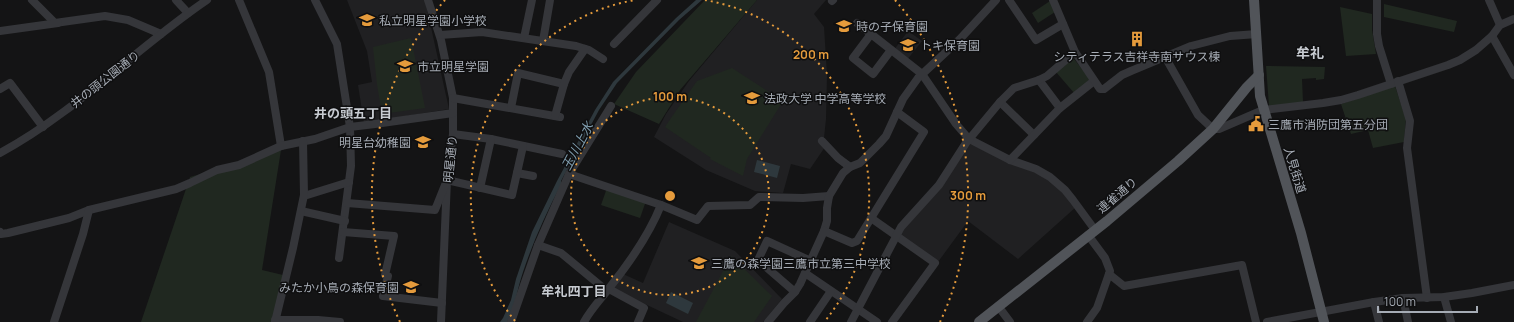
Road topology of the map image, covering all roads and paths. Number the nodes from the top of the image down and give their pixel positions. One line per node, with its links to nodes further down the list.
1 (32, 0): 23 (street)
2 (176, 0): 16 (street)
3 (207, 0): 16 (street, 井の頭公園通り)
4 (239, 0): 61 (street)
5 (315, 0): 53 (street)
6 (428, 0): 26 (street, 明星通り)
7 (532, 0): 28 (street)
8 (550, 0): 29 (street)
9 (657, 0): 30 (street)
10 (996, 0): 36 (street)
11 (1009, 0): 20 (street)
12 (1053, 0): 20 (street)
13 (1254, 0): 25 (main road, 人見街道)
14 (1377, 0): 41 (street)
15 (1489, 0): 21 (street)
16 (188, 13): 23 (street, 井の頭公園通り)
17 (1514, 19): 21 (street)
18 (61, 22): 22 (street)
19 (857, 23): 24 (street)
20 (1063, 24): 33 (street)
21 (1500, 25): 27 (street)
22 (0, 31)
23 (161, 34): 52 (street, 井の頭公園通り)
24 (871, 34): 32 (street); 32 (street)
25 (1257, 34): 37 (main road, 人見街道); 40 (street)
26 (440, 35): 28 (street); 44 (street, 明星通り)
27 (1492, 36): 38 (street); 41 (street)
28 (524, 38): 29 (street)
29 (543, 41): 31 (street)
30 (614, 44)
31 (585, 49): 34 (street); 42 (street)
32 (891, 50): 36 (street)
33 (1075, 52): 39 (street); 40 (street)
34 (603, 59)
35 (1168, 62): 54 (street)
36 (922, 74): 51 (street); 58 (street)
37 (1259, 75): 49 (main road, 人見街道); 54 (main road, 連雀通り)
38 (1514, 75)
39 (1039, 80): 45 (street); 48 (street)
40 (1094, 81): 48 (street)
41 (1394, 82): 49 (street); 97 (street)
42 (564, 84): 47 (street); 47 (street)
43 (0, 89): 52 (street)
44 (453, 98): 47 (street); 50 (street, 明星通り)
45 (1000, 102): 56 (street); 58 (street)
46 (611, 106): 68 (street)
47 (510, 108)
48 (1060, 108): 56 (street)
49 (1263, 110): 54 (street); 102 (main road, 人見街道)
50 (453, 112): 53 (street); 55 (street, 明星通り)
51 (898, 112): 66 (street); 79 (street)
52 (43, 127): 63 (street, 井の頭公園通り)
53 (350, 127): 59 (street); 71 (street)
54 (1213, 129): 84 (main road, 連雀通り)
55 (453, 134): 57 (street); 70 (street, 明星通り)
56 (1034, 134): 65 (street)
57 (491, 139): 62 (street); 72 (street)
58 (970, 139): 65 (street); 85 (street)
59 (303, 141): 61 (street); 73 (street)
60 (822, 141): 66 (street)
61 (281, 146): 77 (street)
62 (523, 146): 64 (street); 67 (street)
63 (0, 153)
64 (562, 154)
65 (1010, 160): 84 (street)
66 (850, 167): 74 (street)
67 (517, 173): 69 (street); 72 (street)
68 (569, 174): 76 (street); 86 (street)
69 (533, 176)
70 (447, 180): 72 (street); 75 (street); 99 (street, 明星通り)
71 (349, 182): 73 (street); 75 (street)
72 (480, 188)
73 (304, 196): 78 (street)
74 (829, 196): 76 (street); 81 (street)
75 (347, 203): 80 (street)
76 (661, 206): 92 (street)
77 (89, 210): 82 (street); 104 (street)
78 (301, 211): 80 (street); 103 (street)
79 (871, 218): 81 (street); 85 (street)
80 (345, 221): 83 (street)
81 (824, 231): 88 (street)
82 (0, 232)
83 (343, 232): 87 (street); 99 (street)
84 (1092, 233): 90 (street); 100 (main road, 連雀通り)
85 (896, 235): 101 (street); 114 (street)
86 (538, 245): 92 (street); 107 (street)
87 (340, 258)
88 (810, 261): 89 (street); 94 (street)
89 (805, 273): 93 (street); 94 (street)
90 (1109, 274): 117 (street); 118 (street)
91 (1514, 285): 95 (street)
92 (608, 290): 108 (street); 109 (street)
93 (831, 291): 101 (street); 111 (street)
94 (795, 292): 110 (street)
95 (1444, 297): 97 (street); 123 (street)
96 (1403, 298): 97 (street); 98 (street); 122 (street)
97 (1427, 298)
98 (1374, 302): 102 (street); 121 (street)
99 (442, 303): 106 (street, 明星通り)
100 (998, 306): 115 (main road, 連雀通り); 116 (street)
101 (858, 309): 112 (street); 113 (street)
102 (1322, 311): 119 (street); 120 (main road, 人見街道)
103 (275, 321): 105 (street)
104 (54, 322)
105 (340, 322)
106 (441, 322)
107 (512, 322)
108 (584, 322)
109 (638, 322)
110 (768, 322)
111 (810, 322)
112 (851, 322)
113 (877, 322)
114 (892, 322)
115 (979, 322)
116 (1010, 322)
117 (1087, 322)
118 (1256, 322)
119 (1267, 322)
120 (1324, 322)
121 (1379, 322)
122 (1408, 322)
123 (1451, 322)

